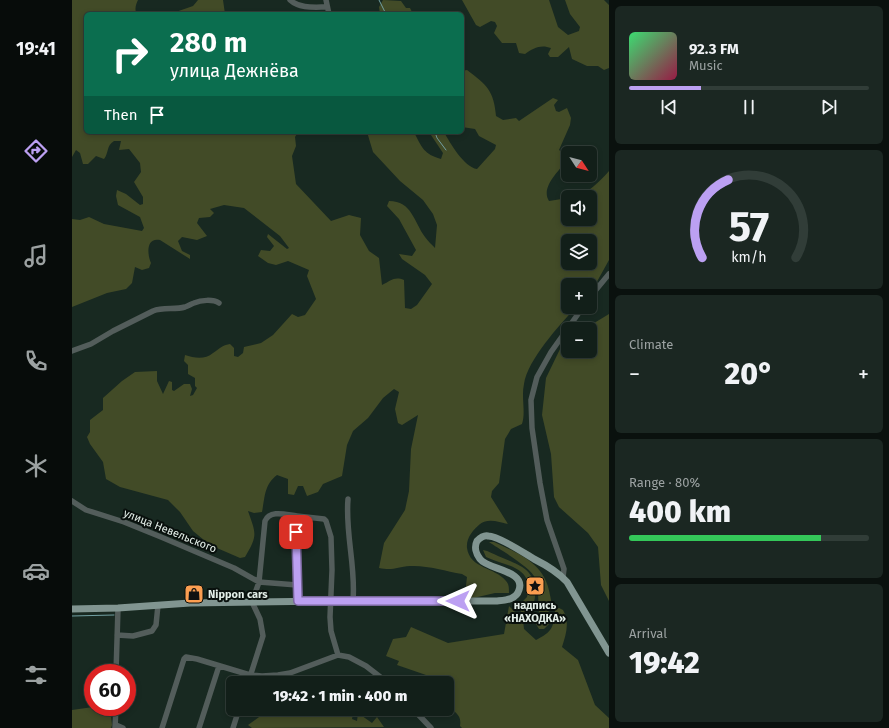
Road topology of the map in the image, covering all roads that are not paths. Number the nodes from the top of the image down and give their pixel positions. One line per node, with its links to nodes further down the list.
1 (290, 0): 3 (street)
2 (326, 0): 3 (street)
3 (327, 7): 4 (street)
4 (328, 12)
5 (609, 274): 6 (street)
6 (597, 289)
7 (219, 303): 9 (street)
8 (578, 314): 13 (street)
9 (72, 351)
10 (348, 500): 17 (street)
11 (72, 501): 14 (street, улица Невельского)
12 (297, 516): 14 (street); 15 (street); 16 (street)
13 (563, 577): 17 (main road); 24 (main road)
14 (259, 582): 15 (street); 19 (street)
15 (297, 585): 18 (street)
16 (331, 600): 17 (main road); 18 (main road); 25 (street)
17 (353, 600)
18 (298, 601): 19 (main road)
19 (252, 602): 20 (main road); 28 (street)
20 (158, 605): 21 (main road); 23 (street)
21 (118, 608): 22 (main road); 23 (street)
22 (72, 609)
23 (117, 635): 26 (street)
24 (609, 653)
25 (338, 655): 28 (street); 29 (street)
26 (116, 664)
27 (219, 666): 28 (street); 35 (street); 36 (street)
28 (250, 675)
29 (379, 676)
30 (116, 716): 33 (street)
31 (237, 716): 37 (street)
32 (419, 716): 38 (street)
33 (115, 727): 34 (street)
34 (124, 728)
35 (162, 728)
36 (199, 728)
37 (233, 728)
38 (430, 728)

